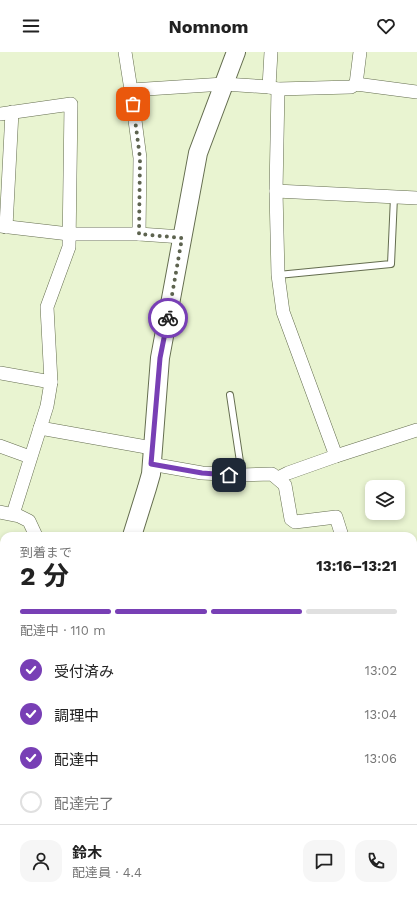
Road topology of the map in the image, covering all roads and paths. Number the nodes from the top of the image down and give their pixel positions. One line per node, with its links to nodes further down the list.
1 (125, 52): 8 (street)
2 (236, 52): 5 (street)
3 (272, 52): 7 (street)
4 (360, 52): 6 (street)
5 (224, 84): 7 (street); 8 (street); 17 (street)
6 (356, 84): 7 (street); 9 (street)
7 (273, 88): 11 (street)
8 (131, 90): 16 (street)
9 (417, 92)
10 (6, 113): 14 (street); 15 (street)
11 (276, 191): 12 (street); 18 (street)
12 (394, 197): 13 (street); 18 (lane)
13 (417, 198)
14 (3, 226): 15 (street)
15 (69, 234): 16 (street); 20 (street)
16 (139, 234): 17 (street)
17 (182, 238): 25 (street)
18 (278, 275): 26 (street)
19 (0, 373): 20 (street)
20 (51, 382): 22 (street)
21 (230, 395): 28 (lane)
22 (40, 428): 25 (street); 27 (street)
23 (417, 430): 26 (street)
24 (0, 446): 27 (street)
25 (152, 456): 28 (street); 32 (street)
26 (336, 456): 29 (street)
27 (30, 457): 30 (street)
28 (242, 475): 29 (street)
29 (278, 478): 33 (street)
30 (6, 513): 31 (street)
31 (34, 532)
32 (133, 532)
33 (341, 532)

